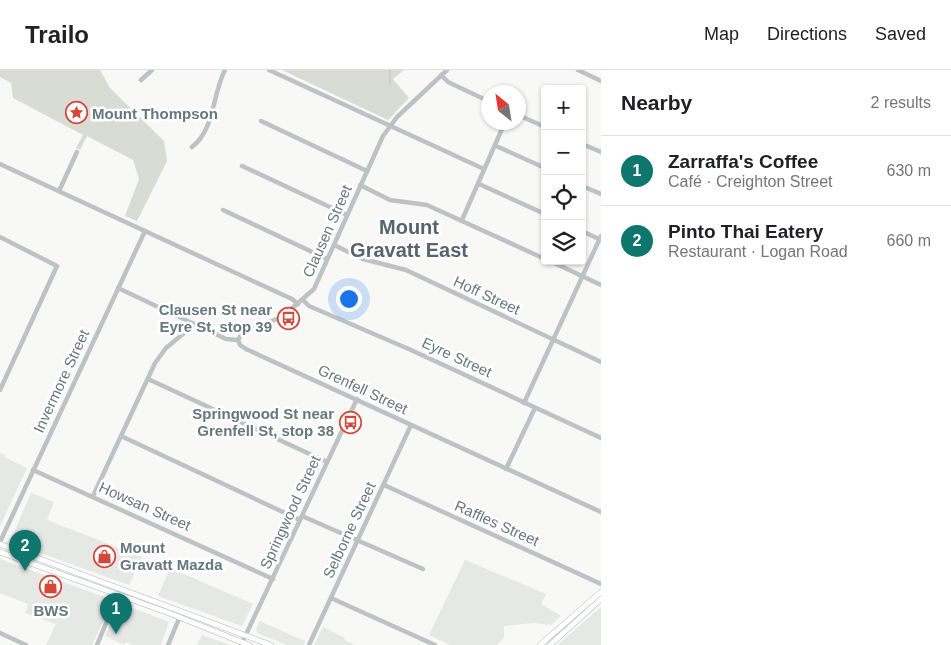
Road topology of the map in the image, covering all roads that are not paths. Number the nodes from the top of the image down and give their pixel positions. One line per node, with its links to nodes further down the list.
1 (152, 70): 6 (street)
2 (225, 70): 16 (street)
3 (269, 70): 11 (street)
4 (578, 70): 7 (street)
5 (443, 72): 8 (street); 11 (street, Clausen Street)
6 (141, 80)
7 (601, 81)
8 (481, 98)
9 (526, 119): 12 (street)
10 (261, 121): 23 (street)
11 (390, 125): 22 (street); 23 (street, Clausen Street)
12 (541, 125)
13 (502, 130): 14 (street)
14 (496, 146): 21 (street); 22 (street)
15 (586, 146): 18 (street)
16 (192, 148)
17 (77, 152): 27 (street)
18 (601, 152)
19 (0, 164): 27 (street)
20 (242, 166): 31 (street)
21 (541, 166)
22 (484, 170): 24 (street)
23 (367, 171): 25 (street, Clausen Street)
24 (479, 184): 30 (street); 32 (street)
25 (360, 186): 31 (street, Clausen Street); 32 (street)
26 (586, 188): 28 (street)
27 (59, 191): 33 (street)
28 (601, 194)
29 (223, 210): 39 (street)
30 (541, 212)
31 (348, 215): 37 (street, Clausen Street)
32 (462, 220): 38 (street)
33 (145, 231): 43 (street, Invermore Street); 45 (street)
34 (586, 232): 36 (street)
35 (0, 237): 51 (street)
36 (601, 238): 41 (street)
37 (334, 245): 39 (street, Clausen Street); 48 (street, Hoff Street)
38 (541, 257)
39 (327, 259): 44 (street, Clausen Street)
40 (558, 265): 41 (street)
41 (582, 277): 42 (street); 48 (street)
42 (601, 285)
43 (118, 288): 46 (street, Grenfell Street); 60 (street, Invermore Street)
44 (303, 300): 45 (street, Clausen Street); 53 (street, Eyre Street)
45 (298, 304): 47 (street, Clausen Street)
46 (195, 324): 47 (street, Grenfell Street); 50 (street)
47 (238, 340): 52 (street, Grenfell Street)
48 (553, 340): 49 (street, Hoff Street); 53 (street)
49 (601, 362)
50 (148, 379): 56 (street); 58 (street)
51 (0, 390)
52 (357, 399): 55 (street, Grenfell Street); 58 (street, Springwood Street)
53 (524, 403): 54 (street, Eyre Street)
54 (535, 408): 57 (street, Eyre Street); 59 (street)
55 (412, 425): 59 (street, Grenfell Street); 61 (street, Selborne Street)
56 (121, 436): 62 (street); 64 (street)
57 (601, 438)
58 (327, 462): 64 (street, Springwood Street)
59 (506, 468): 63 (street, Grenfell Street)
60 (33, 470): 62 (street, Howsan Street); 66 (street, Invermore Street)
61 (384, 485): 65 (street, Selborne Street); 70 (street, Raffles Street)
62 (93, 496): 69 (street, Howsan Street)
63 (601, 512)
64 (301, 518): 65 (street); 69 (street, Springwood Street)
65 (357, 542): 68 (street); 73 (street, Selborne Street)
66 (0, 543): 75 (main road)
67 (0, 552): 72 (main road)
68 (422, 569)
69 (273, 579): 77 (street, Springwood Street)
70 (601, 584)
71 (601, 592): 86 (main road)
72 (118, 594): 75 (main road); 80 (street)
73 (331, 598): 84 (street, Selborne Street); 85 (street)
74 (601, 600): 87 (main road)
75 (181, 614): 77 (main road); 78 (main road); 81 (street)
76 (0, 633): 79 (street)
77 (246, 636): 78 (street, Springwood Street); 83 (main road)
78 (242, 644): 82 (main road)
79 (26, 645)
80 (96, 645)
81 (168, 645)
82 (249, 645)
83 (271, 645)
84 (309, 645)
85 (435, 645)
86 (540, 645)
87 (550, 645)

